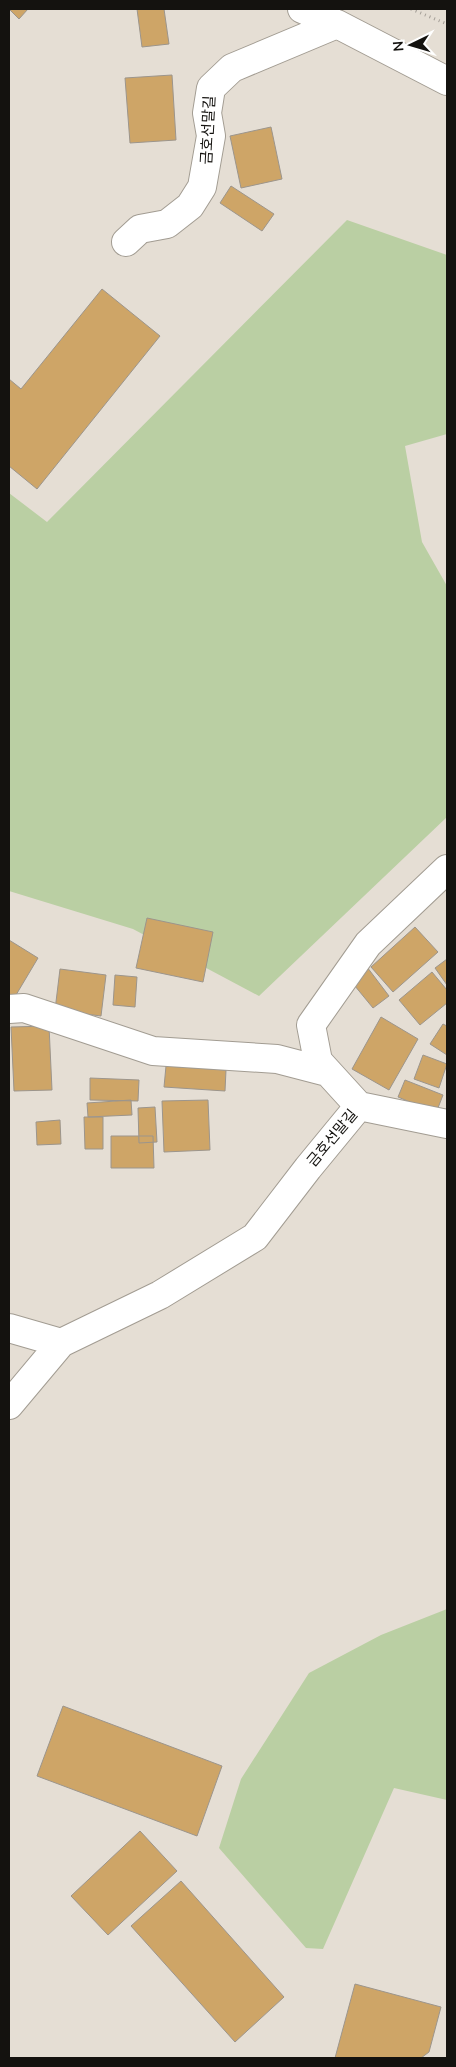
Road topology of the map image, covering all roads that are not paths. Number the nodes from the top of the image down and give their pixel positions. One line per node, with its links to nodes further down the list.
1 (302, 9): 2 (street)
2 (337, 24): 3 (street); 4 (street, 금호선말길)
3 (447, 81)
4 (126, 242)
5 (447, 870): 7 (street, 금호선말길)
6 (9, 1009): 7 (street)
7 (327, 1072): 8 (street, 금호선말길)
8 (359, 1106): 9 (street); 11 (street, 금호선말길)
9 (447, 1124)
10 (9, 1328): 11 (street)
11 (61, 1343): 12 (street, 금호선말길)
12 (9, 1405)

